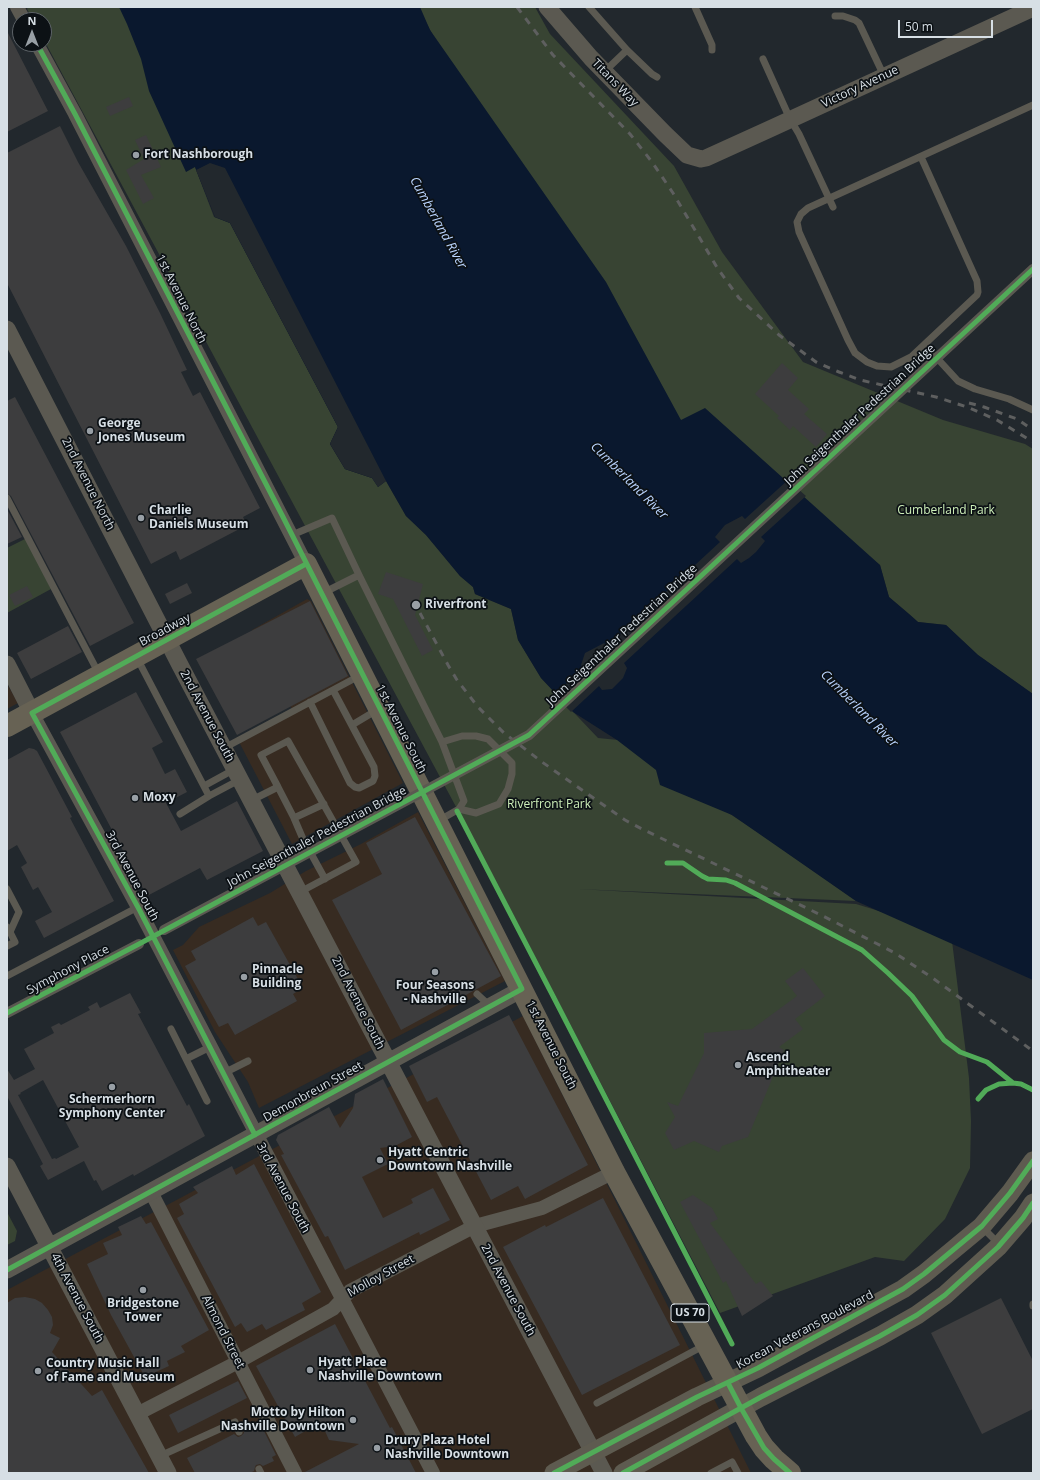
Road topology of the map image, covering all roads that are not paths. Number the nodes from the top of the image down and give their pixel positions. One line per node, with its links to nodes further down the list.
1 (547, 7): 10 (street, Titans Way)
2 (590, 7): 6 (lane)
3 (694, 7): 7 (lane)
4 (1033, 8): 11 (street, Victory Avenue)
5 (835, 16): 11 (lane)
6 (627, 50): 10 (lane); 12 (lane)
7 (712, 50)
8 (40, 52): 25 (street, 1st Avenue North)
9 (763, 59): 14 (lane)
10 (604, 72): 15 (street, Titans Way)
11 (884, 76): 14 (street, Victory Avenue)
12 (657, 77)
13 (1033, 106): 16 (lane)
14 (790, 119): 15 (street, Victory Avenue); 17 (lane)
15 (687, 155)
16 (921, 157): 17 (lane); 21 (lane)
17 (829, 199): 18 (lane); 21 (lane)
18 (832, 207)
19 (1033, 269): 57 (street, John Seigenthaler Pedestrian Bridge, bridge)
20 (7, 329): 22 (street, 2nd Avenue North)
21 (925, 345): 23 (lane)
22 (13, 355): 29 (street, 2nd Avenue North)
23 (1033, 410)
24 (7, 498): 33 (lane)
25 (292, 535): 26 (street, 1st Avenue North); 27 (lane)
26 (306, 564): 28 (main road, 1st Avenue South / US 70); 29 (main road, Broadway)
27 (358, 575): 28 (lane); 40 (lane)
28 (322, 594): 32 (main road, 1st Avenue South / US 70)
29 (168, 640): 30 (main road, Broadway); 41 (street, 2nd Avenue South)
30 (136, 657): 33 (main road, Broadway); 43 (lane)
31 (7, 664): 37 (street)
32 (362, 674): 34 (lane); 36 (main road, 1st Avenue South / US 70)
33 (100, 676): 37 (main road, Broadway)
34 (332, 690): 35 (lane); 38 (lane)
35 (310, 702): 38 (lane); 41 (lane)
36 (380, 708): 38 (lane); 51 (main road, 1st Avenue South / US 70)
37 (32, 712): 39 (main road, Broadway); 55 (street, 3rd Avenue South)
38 (352, 725)
39 (7, 726)
40 (442, 742): 48 (lane); 48 (lane)
41 (224, 748): 42 (street, 2nd Avenue South)
42 (238, 774): 43 (lane); 45 (lane); 46 (street, 2nd Avenue South)
43 (204, 786): 45 (lane)
44 (278, 787): 46 (lane); 47 (lane); 50 (lane)
45 (209, 796): 49 (lane)
46 (252, 800): 54 (street, 2nd Avenue South)
47 (324, 804): 50 (lane); 52 (lane)
48 (460, 809): 51 (lane)
49 (180, 814)
50 (294, 818): 52 (lane)
51 (437, 822): 61 (main road, 1st Avenue South / US 70)
52 (325, 879): 54 (lane)
53 (7, 889): 56 (lane)
54 (300, 892): 69 (street, 2nd Avenue South)
55 (138, 907): 60 (lane); 66 (street, 3rd Avenue South)
56 (8, 930): 59 (lane)
57 (164, 930)
58 (139, 944): 64 (street, Symphony Place)
59 (7, 946)
60 (7, 976)
61 (522, 989): 63 (street, Demonbreun Street); 75 (main road, 1st Avenue South / US 70)
62 (477, 994): 63 (lane)
63 (490, 1006): 69 (street, Demonbreun Street)
64 (7, 1013)
65 (171, 1029): 67 (lane)
66 (210, 1047): 67 (lane); 70 (street, 3rd Avenue South)
67 (186, 1059): 71 (lane)
68 (248, 1061): 70 (lane)
69 (388, 1062): 72 (street, Demonbreun Street); 78 (street, 2nd Avenue South)
70 (224, 1073): 72 (street, 3rd Avenue South)
71 (207, 1101)
72 (255, 1135): 76 (street, Demonbreun Street); 83 (street, 3rd Avenue South)
73 (1033, 1161): 79 (main road, Korean Veterans Boulevard)
74 (7, 1166): 81 (street, 4th Avenue South)
75 (614, 1172): 78 (street, Molloy Street); 84 (main road, 1st Avenue South / US 70)
76 (151, 1192): 81 (street, Demonbreun Street); 85 (street, Almond Street)
77 (1033, 1203): 80 (main road)
78 (474, 1226): 83 (street, Molloy Street); 91 (street, 2nd Avenue South)
79 (982, 1226): 80 (lane); 86 (main road, Korean Veterans Boulevard)
80 (1000, 1245): 88 (main road)
81 (49, 1247): 82 (street, Demonbreun Street); 89 (street, 4th Avenue South)
82 (7, 1270)
83 (341, 1300): 85 (street, Molloy Street); 96 (street, 3rd Avenue South)
84 (707, 1344): 86 (main road, 1st Avenue South / US 70); 87 (lane)
85 (238, 1362): 89 (street, Molloy Street); 95 (street, Almond Street)
86 (728, 1383): 88 (main road, 1st Avenue South / US 70); 91 (main road, Korean Veterans Boulevard)
87 (597, 1403)
88 (741, 1408): 93 (main road, 1st Avenue South / US 70); 99 (main road)
89 (137, 1414): 92 (street, 4th Avenue South)
90 (239, 1432): 92 (lane)
91 (594, 1453): 97 (main road, Korean Veterans Boulevard); 98 (street, 2nd Avenue South)
92 (160, 1456): 94 (street, 4th Avenue South)
93 (786, 1472)
94 (168, 1473)
95 (295, 1473)
96 (432, 1473)
97 (554, 1473)
98 (604, 1473)
99 (623, 1473)
100 (711, 1473): 101 (lane)
101 (738, 1473)

